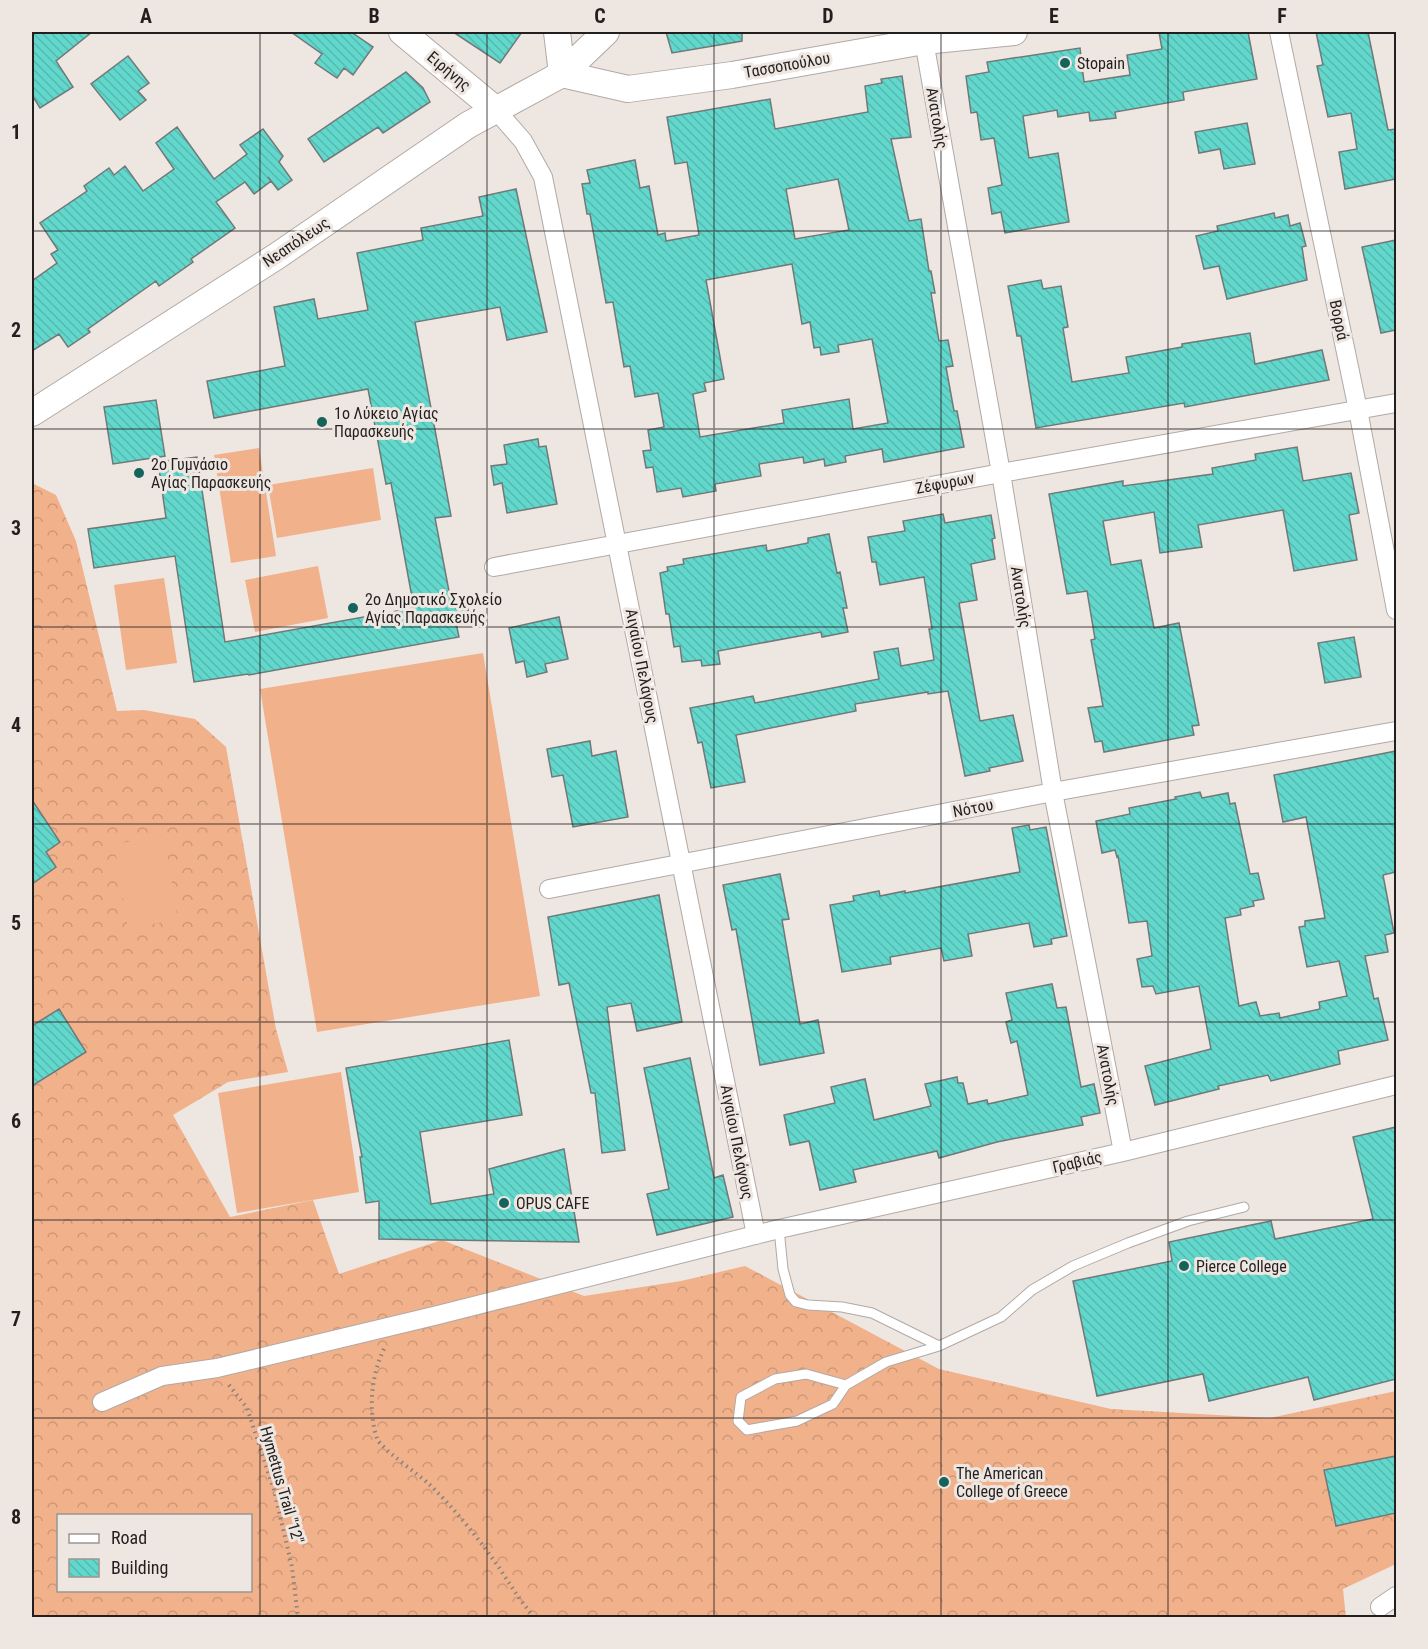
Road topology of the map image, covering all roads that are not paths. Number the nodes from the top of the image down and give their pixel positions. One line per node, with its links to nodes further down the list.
1 (402, 32): 8 (street, Ειρήνης)
2 (557, 32): 7 (street)
3 (606, 32): 7 (street, Νεαπόλεως)
4 (1014, 32): 6 (street, Τασσοπούλου)
5 (1279, 32): 10 (street, Βορρά)
6 (924, 41): 7 (street, Τασσοπούλου); 12 (street, Ανατολής)
7 (562, 74): 8 (street, Νεαπόλεως)
8 (496, 110): 11 (street, Νεαπόλεως); 13 (street, Αιγαίου Πελάγους)
9 (1396, 403): 10 (street, Ζέφυρων)
10 (1358, 410): 12 (street, Ζέφυρων); 15 (street, Βορρά)
11 (32, 413)
12 (1001, 473): 13 (street, Ζέφυρων); 17 (street, Ανατολής)
13 (616, 545): 14 (street, Ζέφυρων); 18 (street, Αιγαίου Πελάγους)
14 (494, 567)
15 (1396, 610)
16 (1396, 731): 17 (street, Νότου)
17 (1053, 792): 18 (street, Νότου); 21 (street, Ανατολής)
18 (681, 864): 19 (street, Νότου); 24 (street, Αιγαίου Πελάγους)
19 (549, 889)
20 (1396, 1085): 21 (street, Γραβιάς)
21 (1123, 1152): 23 (street, Γραβιάς)
22 (1244, 1207): 25 (lane)
23 (779, 1229): 24 (street, Γραβιάς); 25 (lane)
24 (756, 1235): 27 (street, Γραβιάς)
25 (939, 1346): 26 (lane)
26 (846, 1385): 26 (lane)
27 (102, 1402)
28 (1396, 1596): 29 (street)
29 (1380, 1607)

